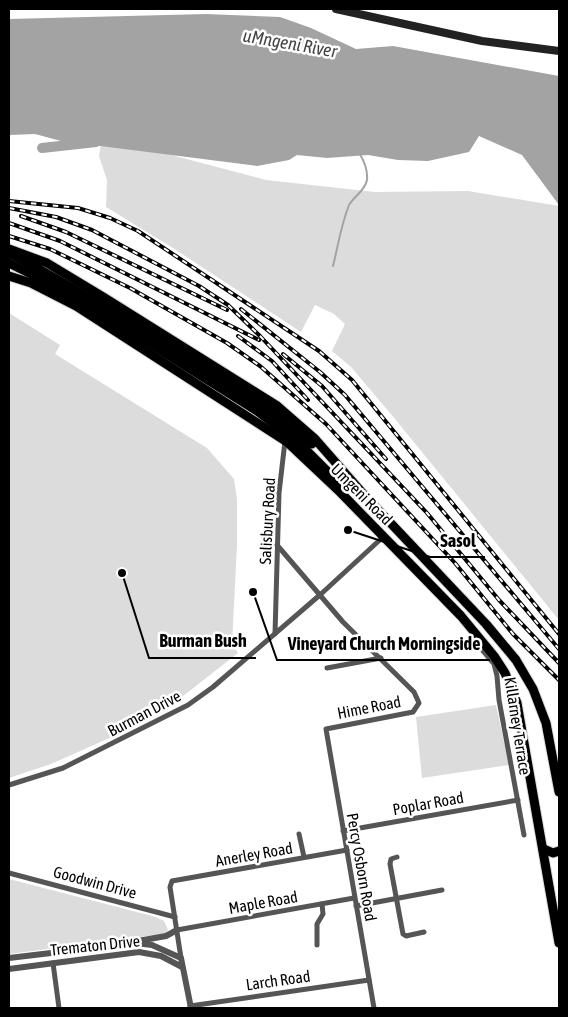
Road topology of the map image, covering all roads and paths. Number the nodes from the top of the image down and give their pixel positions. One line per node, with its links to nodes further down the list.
1 (336, 9): 2 (main road)
2 (559, 51)
3 (9, 248): 9 (main road, Umgeni Road)
4 (9, 253): 7 (main road)
5 (9, 263): 7 (main road)
6 (9, 276): 8 (main road, Umgeni Road)
7 (136, 331): 9 (main road); 10 (main road)
8 (285, 441): 10 (main road, Umgeni Road); 12 (street, Salisbury Road)
9 (344, 473): 20 (main road, Umgeni Road)
10 (340, 492): 11 (main road, Umgeni Road)
11 (383, 537): 13 (street, Burman Drive); 14 (main road, Umgeni Road)
12 (277, 545): 13 (street); 15 (street, Salisbury Road)
13 (321, 594): 15 (street, Burman Drive); 16 (street)
14 (471, 628): 21 (street, Killarney Terrace); 25 (main road, Umgeni Road)
15 (275, 634): 19 (street, Burman Drive)
16 (382, 658): 17 (street); 18 (street, Hime Road)
17 (327, 668)
18 (326, 729): 22 (street, Percy Osborn Road)
19 (9, 785)
20 (559, 792)
21 (518, 800): 22 (street, Poplar Road); 24 (street, Killarney Terrace)
22 (343, 831): 26 (street, Percy Osborn Road)
23 (299, 834): 29 (street)
24 (524, 835)
25 (544, 849): 27 (main road); 40 (main road, Umgeni Road)
26 (347, 850): 29 (street, Anerley Road); 32 (street, Percy Osborn Road)
27 (559, 851)
28 (397, 857): 33 (street)
29 (304, 858): 36 (street, Anerley Road)
30 (9, 873): 36 (street, Goodwin Drive)
31 (442, 890): 33 (street)
32 (354, 898): 34 (street, Maple Road); 35 (street, Percy Osborn Road)
33 (396, 898): 35 (street); 38 (street)
34 (322, 904): 37 (street, Maple Road); 41 (street)
35 (356, 906): 50 (street, Percy Osborn Road)
36 (175, 917): 37 (street)
37 (177, 930): 39 (street); 45 (street)
38 (424, 932)
39 (125, 943): 42 (street, Trematon Drive); 43 (street); 45 (street, Trematon Drive)
40 (559, 943)
41 (317, 945)
42 (74, 950): 44 (street, Trematon Drive); 46 (street)
43 (130, 953): 46 (street, Trematon Drive); 48 (street, Trematon Drive)
44 (9, 958)
45 (181, 958): 48 (street)
46 (76, 960): 47 (street, Trematon Drive)
47 (53, 963): 49 (street, Trematon Drive); 52 (street)
48 (182, 967): 51 (street)
49 (9, 969)
50 (369, 980): 51 (street, Larch Road); 53 (street, Percy Osborn Road)
51 (190, 1007)
52 (60, 1008)
53 (374, 1008)

